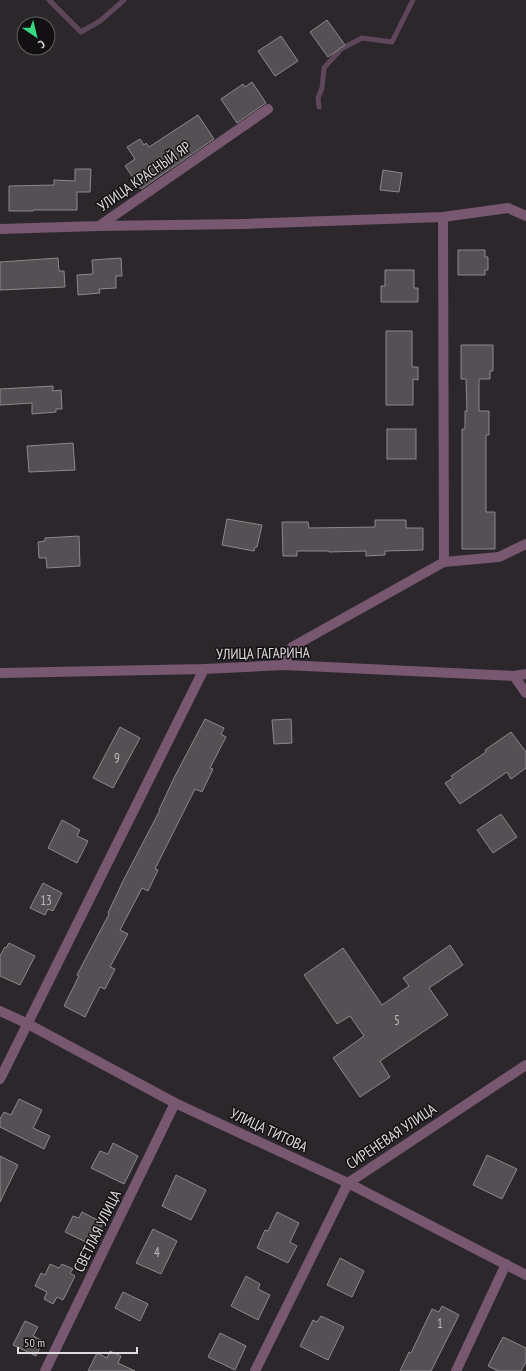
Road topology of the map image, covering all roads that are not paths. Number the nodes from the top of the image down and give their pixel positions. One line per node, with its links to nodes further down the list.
1 (268, 109): 4 (street, УЛИЦА КРАСНЫЙ ЯР)
2 (443, 216): 3 (street); 4 (street); 7 (street)
3 (526, 216)
4 (99, 226): 5 (street, УЛИЦА КРАСНЫЙ ЯР)
5 (0, 229)
6 (526, 544): 7 (street)
7 (444, 562): 8 (street)
8 (284, 665): 9 (street, УЛИЦА ГАГАРИНА); 12 (street, УЛИЦА ГАГАРИНА)
9 (204, 669): 10 (street, УЛИЦА ГАГАРИНА); 15 (street)
10 (0, 673)
11 (526, 674): 12 (street, УЛИЦА ГАГАРИНА)
12 (514, 676): 13 (street)
13 (526, 693)
14 (0, 1011): 15 (street, УЛИЦА ТИТОВА)
15 (28, 1024): 17 (street); 18 (street, УЛИЦА ТИТОВА)
16 (526, 1065): 19 (street, СИРЕНЕВАЯ УЛИЦА)
17 (0, 1079)
18 (175, 1103): 19 (street, УЛИЦА ТИТОВА); 22 (street, СВЕТЛАЯ УЛИЦА)
19 (348, 1183): 20 (street, УЛИЦА ТИТОВА); 23 (street, СИРЕНЕВАЯ УЛИЦА)
20 (506, 1264): 21 (street, УЛИЦА ТИТОВА); 24 (street)
21 (526, 1275)
22 (45, 1371)
23 (255, 1371)
24 (456, 1371)

